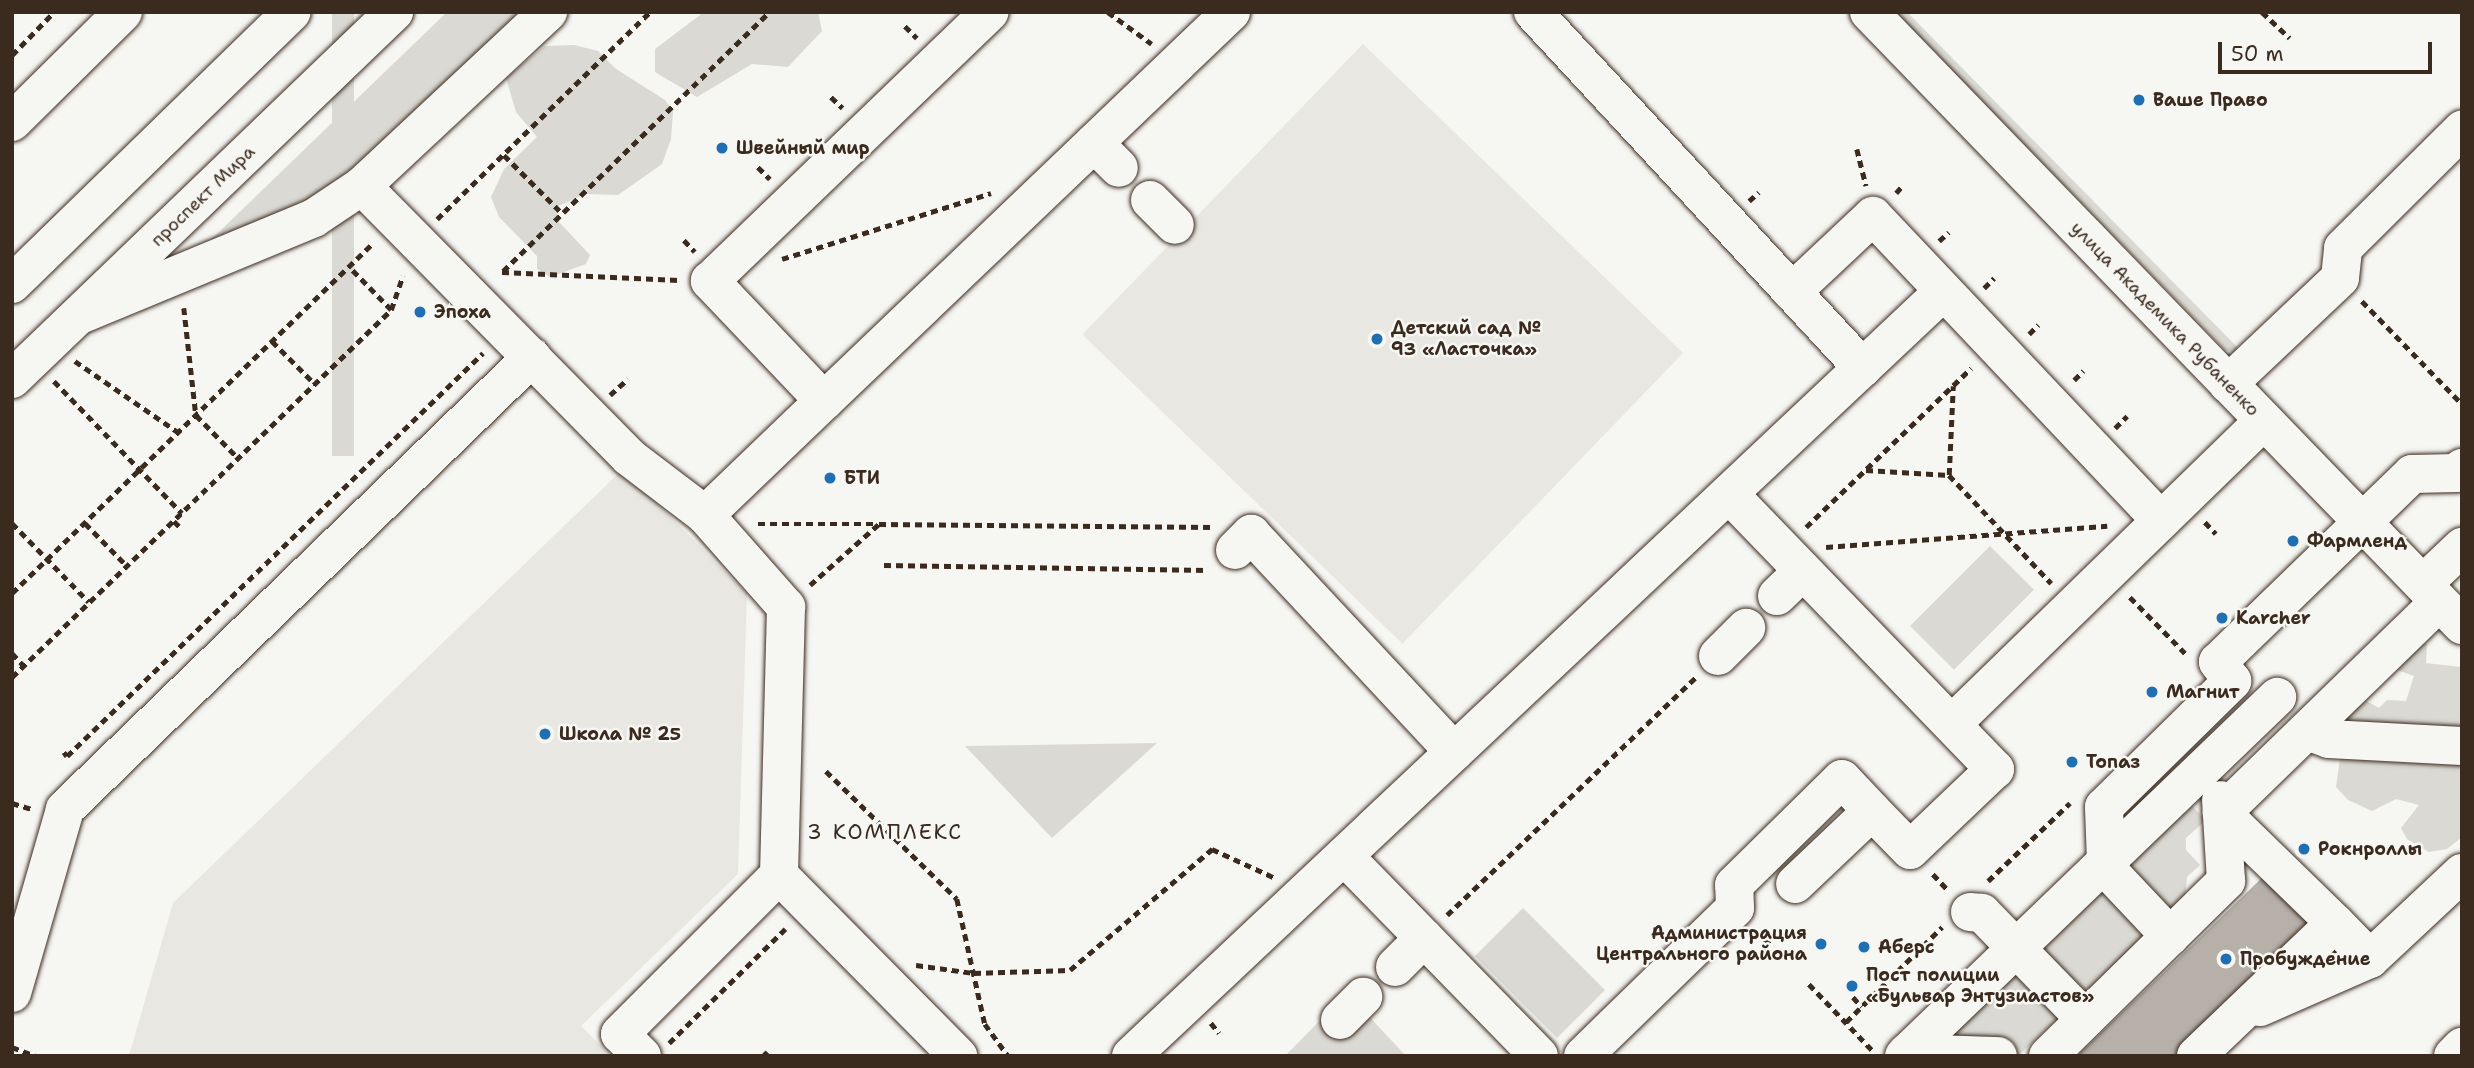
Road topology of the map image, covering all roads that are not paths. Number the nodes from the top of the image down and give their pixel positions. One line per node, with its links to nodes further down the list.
1 (292, 12): 12 (street)
2 (394, 12): 15 (street, проспект Мира)
3 (548, 12): 11 (street)
4 (990, 12): 20 (street)
5 (1231, 12): 20 (street)
6 (1533, 12): 14 (street)
7 (1868, 12): 19 (street, улица Академика Рубаненко)
8 (103, 19): 9 (street)
9 (12, 122)
10 (2462, 130): 19 (street)
11 (362, 186): 15 (street); 16 (street)
12 (12, 284)
13 (1944, 291): 14 (street); 18 (street); 25 (street)
14 (1792, 292): 18 (street)
15 (79, 316): 17 (street, проспект Мира)
16 (532, 357): 24 (street); 53 (street)
17 (31, 360)
18 (1863, 368): 23 (street)
19 (2228, 384): 21 (street, улица Академика Рубаненко)
20 (824, 401): 24 (street)
21 (2264, 421): 25 (street); 26 (street, улица Академика Рубаненко)
22 (2462, 468): 26 (street)
23 (1729, 494): 34 (street); 37 (street)
24 (713, 508): 44 (street)
25 (2161, 521): 34 (street)
26 (2362, 523): 29 (street, улица Академика Рубаненко); 32 (street)
27 (2462, 547): 29 (street)
28 (1233, 551): 37 (street)
29 (2421, 595): 35 (street)
30 (1746, 628): 31 (street)
31 (1718, 656)
32 (2227, 686): 33 (street); 42 (street)
33 (2270, 705): 35 (street); 38 (street)
34 (1952, 724): 39 (street)
35 (2301, 737): 36 (street); 40 (street)
36 (2462, 747)
37 (1454, 752): 41 (street)
38 (2218, 756): 40 (street); 42 (street)
39 (1872, 811): 45 (street); 62 (street)
40 (2222, 813): 47 (street); 48 (street)
41 (1344, 856): 49 (street); 60 (street)
42 (2105, 864): 48 (street); 50 (street)
43 (2462, 873): 51 (street)
44 (779, 875): 57 (street); 59 (street)
45 (1796, 884)
46 (1967, 909): 50 (street)
47 (2335, 923): 51 (street); 54 (street)
48 (2170, 936): 55 (street)
49 (1424, 938): 52 (street); 61 (street)
50 (2017, 948): 55 (street); 58 (street)
51 (2370, 958): 54 (street)
52 (1395, 967)
53 (12, 993)
54 (2236, 1018): 65 (street)
55 (2085, 1019): 64 (street)
56 (2462, 1047): 66 (street)
57 (654, 1051)
58 (1896, 1055): 63 (street)
59 (958, 1056)
60 (1131, 1056)
61 (1539, 1056)
62 (1583, 1056)
63 (1998, 1056)
64 (2048, 1056)
65 (2196, 1056)
66 (2452, 1056)

